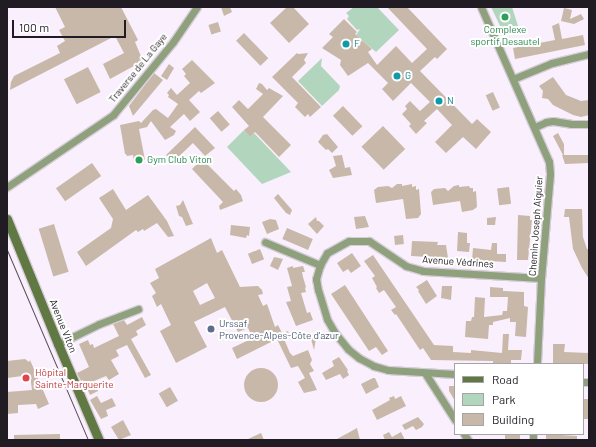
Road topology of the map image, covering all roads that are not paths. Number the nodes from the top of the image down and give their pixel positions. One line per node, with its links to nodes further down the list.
1 (197, 7): 7 (street, Traverse de La Gaye)
2 (481, 7): 4 (street, Chemin Joseph Aiguier)
3 (589, 54): 4 (street)
4 (513, 79): 6 (street, Chemin Joseph Aiguier)
5 (589, 124): 6 (street)
6 (535, 127): 11 (street, Chemin Joseph Aiguier)
7 (7, 187)
8 (7, 219): 13 (street, Avenue Viton)
9 (265, 242): 10 (street)
10 (320, 265): 11 (street, Avenue Védrines); 15 (street)
11 (541, 278): 14 (street, Chemin Joseph Aiguier)
12 (138, 309): 13 (street)
13 (58, 344): 18 (street, Avenue Viton)
14 (537, 363)
15 (425, 373): 16 (street); 17 (street)
16 (454, 374)
17 (454, 418)
18 (99, 440)

